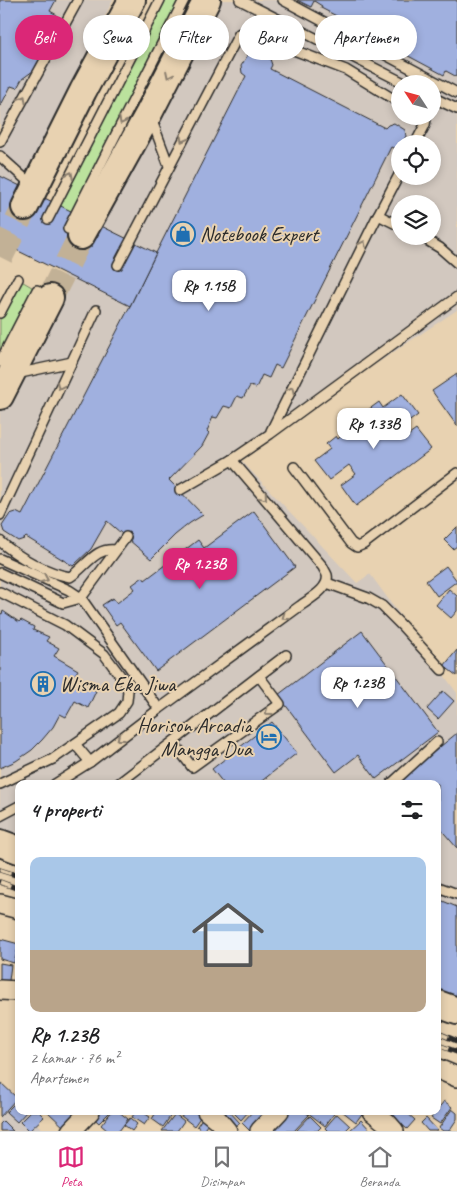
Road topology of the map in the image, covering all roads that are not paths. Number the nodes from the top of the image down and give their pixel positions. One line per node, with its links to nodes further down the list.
1 (78, 0): 14 (lane, one-way to 1)
2 (132, 0): 18 (main road)
3 (160, 0): 18 (lane, one-way to 3)
4 (184, 0): 21 (lane, one-way to 21)
5 (206, 0): 13 (main road, one-way to 13)
6 (240, 0): 8 (lane)
7 (284, 0): 9 (lane)
8 (391, 76)
9 (457, 94)
10 (391, 98): 16 (lane, one-way to 16)
11 (441, 102): 12 (lane)
12 (457, 110)
13 (149, 113): 16 (lane); 21 (main road)
14 (0, 142)
15 (0, 156): 18 (lane)
16 (169, 166): 24 (lane)
17 (393, 185): 19 (lane)
18 (36, 204)
19 (378, 215): 20 (lane); 32 (lane, one-way to 19)
20 (391, 222)
21 (75, 232)
22 (435, 245): 23 (lane)
23 (457, 263)
24 (118, 266)
25 (18, 279): 29 (lane)
26 (44, 294): 31 (main road)
27 (457, 297): 32 (lane)
28 (96, 310): 30 (lane)
29 (0, 313)
30 (72, 362): 31 (lane); 37 (lane, one-way to 37)
31 (3, 373)
32 (270, 434): 33 (lane)
33 (232, 460): 36 (lane); 43 (lane, one-way to 43)
34 (294, 467): 35 (lane)
35 (457, 473)
36 (180, 490)
37 (0, 515)
38 (126, 537): 40 (lane)
39 (0, 541): 40 (lane)
40 (116, 550): 45 (lane)
41 (0, 559): 45 (lane, one-way to 45)
42 (0, 574): 45 (lane)
43 (326, 583): 49 (lane); 51 (lane, one-way to 51)
44 (0, 592): 47 (lane)
45 (81, 598): 46 (lane)
46 (114, 645): 47 (lane); 51 (lane)
47 (104, 654): 54 (lane)
48 (286, 655): 50 (lane)
49 (442, 670)
50 (259, 676): 52 (lane); 52 (lane, one-way to 52)
51 (159, 708): 55 (lane, one-way to 55)
52 (173, 742): 57 (lane)
53 (437, 742): 58 (lane)
54 (74, 744): 55 (lane); 59 (lane)
55 (90, 762): 56 (lane)
56 (61, 780)
57 (123, 780)
58 (395, 780)
59 (0, 784)
60 (15, 808): 61 (lane)
61 (0, 816)
62 (0, 843): 63 (main road)
63 (15, 849)
64 (441, 888): 65 (lane)
65 (457, 894)
66 (0, 904): 67 (street)
67 (15, 908)
68 (0, 990): 69 (street)
69 (15, 991)
70 (441, 1005): 71 (main road)
71 (457, 1011)
72 (441, 1070): 73 (street)
73 (457, 1077)
74 (86, 1115): 78 (street)
75 (212, 1115): 79 (street)
76 (275, 1115): 80 (street)
77 (377, 1115): 81 (street)
78 (71, 1131)
79 (227, 1131)
80 (260, 1131)
81 (394, 1131)

